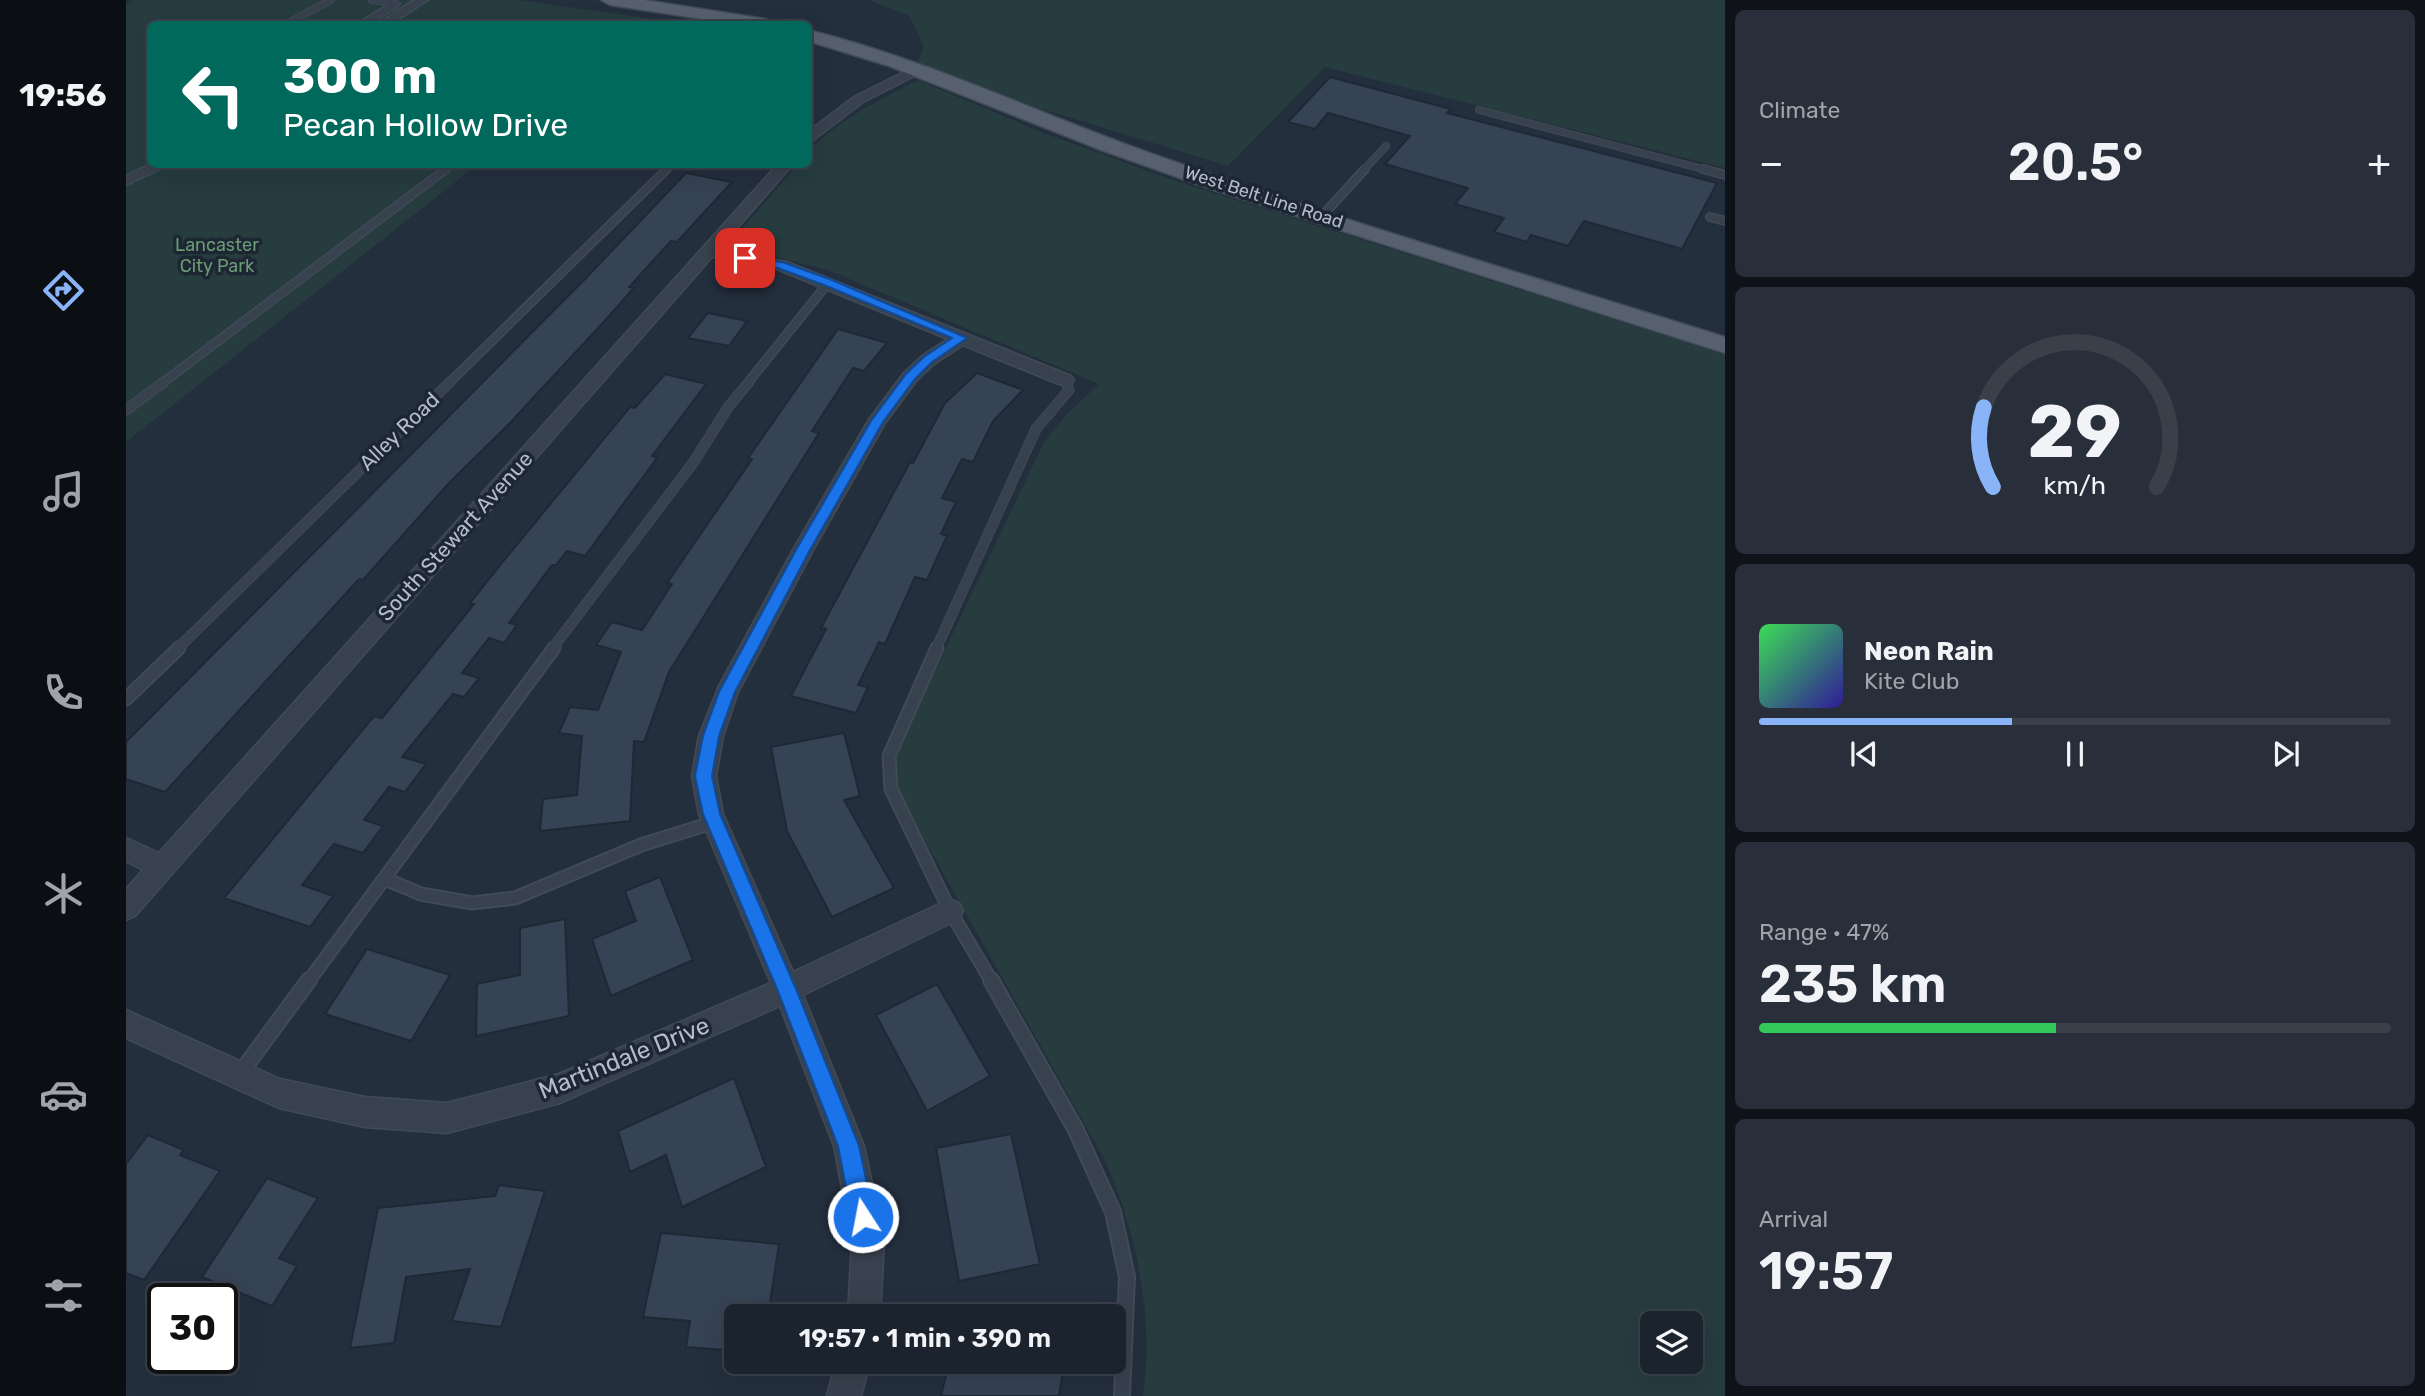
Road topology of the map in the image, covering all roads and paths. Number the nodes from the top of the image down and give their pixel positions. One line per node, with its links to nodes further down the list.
1 (331, 0): 6 (lane)
2 (372, 0): 4 (lane)
3 (610, 0): 9 (main road)
4 (397, 2): 5 (street); 7 (street)
5 (417, 3): 8 (street)
6 (292, 21)
7 (368, 21)
8 (389, 21)
9 (746, 21)
10 (812, 36): 11 (main road, West Belt Line Road)
11 (916, 70): 13 (street); 23 (main road, West Belt Line Road)
12 (1479, 110): 21 (lane)
13 (812, 134)
14 (1386, 146): 23 (lane)
15 (147, 160): 20 (street)
16 (155, 168): 22 (street)
17 (448, 168): 31 (lane)
18 (668, 168): 32 (lane, Alley Road)
19 (774, 168): 26 (street, South Stewart Avenue)
20 (126, 169)
21 (1725, 176)
22 (126, 181)
23 (1322, 216): 29 (main road, West Belt Line Road)
24 (1710, 217): 25 (lane)
25 (1725, 221)
26 (708, 252): 27 (street); 35 (street, South Stewart Avenue)
27 (828, 283): 28 (street); 36 (lane)
28 (961, 338): 30 (street); 33 (street)
29 (1725, 345)
30 (1065, 380): 38 (lane)
31 (126, 410)
32 (126, 699)
33 (715, 822): 36 (lane); 39 (street)
34 (126, 849): 35 (street)
35 (162, 867): 37 (street, South Stewart Avenue)
36 (385, 879): 41 (lane)
37 (126, 908)
38 (950, 911): 39 (street, Martindale Drive); 45 (lane)
39 (787, 989): 41 (street, Martindale Drive); 42 (street)
40 (126, 1024): 41 (street, Martindale Drive)
41 (239, 1076)
42 (865, 1304)
43 (850, 1374): 44 (street)
44 (845, 1396)
45 (1122, 1396)

